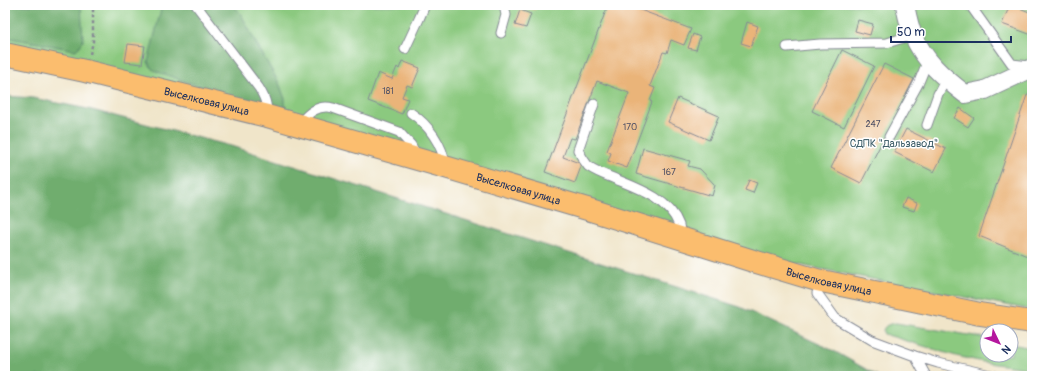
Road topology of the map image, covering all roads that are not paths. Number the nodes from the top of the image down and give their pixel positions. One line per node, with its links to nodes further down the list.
1 (196, 5): 17 (lane)
2 (424, 5): 9 (lane)
3 (504, 5): 6 (lane)
4 (905, 5): 7 (street)
5 (970, 5): 12 (lane)
6 (501, 33)
7 (913, 34): 8 (lane); 11 (street)
8 (787, 47)
9 (405, 49)
10 (5, 54): 17 (main road, Выселковая улица)
11 (928, 60): 14 (street); 19 (lane)
12 (1032, 67): 14 (street)
13 (5, 69): 22 (main road, Выселковая улица)
14 (946, 79): 18 (lane)
15 (594, 104): 21 (lane)
16 (411, 113): 20 (lane)
17 (267, 116): 20 (main road, Выселковая улица)
18 (927, 126)
19 (889, 137)
20 (445, 167): 21 (main road, Выселковая улица)
21 (682, 238): 23 (main road, Выселковая улица)
22 (817, 293): 24 (main road, Выселковая улица); 27 (lane)
23 (1032, 322)
24 (979, 325)
25 (1019, 332): 26 (main road, Выселковая улица)
26 (1032, 334)
27 (915, 356): 28 (lane); 29 (lane)
28 (926, 376)
29 (995, 376)

